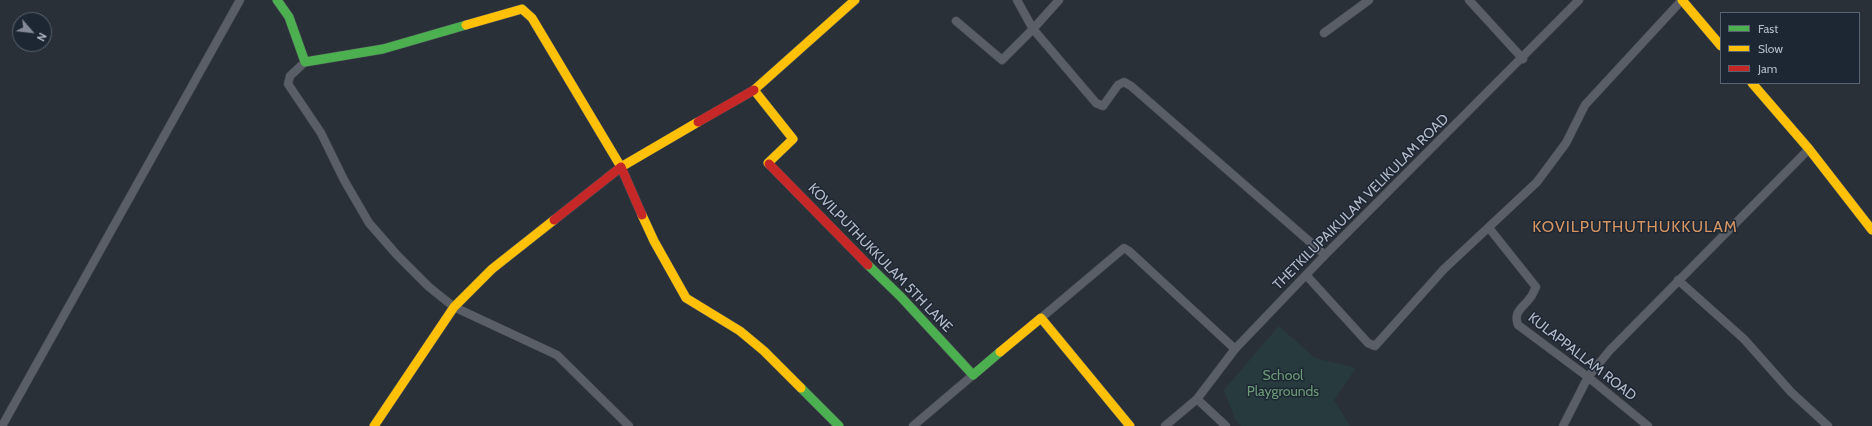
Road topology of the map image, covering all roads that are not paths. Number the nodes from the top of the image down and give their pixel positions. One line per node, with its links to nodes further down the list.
1 (240, 0): 31 (street)
2 (277, 0): 15 (street)
3 (855, 0): 17 (street)
4 (1017, 0): 11 (street)
5 (1058, 0): 11 (street)
6 (1369, 0): 12 (street)
7 (1469, 0): 14 (street)
8 (1579, 0): 14 (street, THETKILUPAIKULAM VELIKULAM ROAD)
9 (1682, 0): 13 (street); 20 (street)
10 (956, 21): 11 (street)
11 (1034, 29): 22 (street)
12 (1324, 33)
13 (1720, 45)
14 (1523, 58): 22 (street, THETKILUPAIKULAM VELIKULAM ROAD)
15 (305, 62): 19 (street); 25 (street)
16 (1753, 84): 18 (street)
17 (754, 90): 19 (street); 28 (street, KOVILPUTHUKKULAM 5TH LANE)
18 (1809, 149): 21 (street); 24 (street)
19 (621, 167): 25 (street); 34 (street)
20 (1489, 228): 23 (street); 29 (street, KULAPPALLAM ROAD)
21 (1872, 228)
22 (1325, 255): 23 (street, THETKILUPAIKULAM VELIKULAM ROAD)
23 (1307, 276): 27 (street, THETKILUPAIKULAM VELIKULAM ROAD)
24 (1678, 280): 29 (street); 41 (street)
25 (454, 307): 32 (street); 33 (street)
26 (1041, 318): 27 (street); 28 (street); 36 (street)
27 (1235, 349): 30 (street, THETKILUPAIKULAM VELIKULAM ROAD)
28 (973, 375): 35 (street)
29 (1588, 377): 39 (street); 40 (street, KULAPPALLAM ROAD)
30 (1197, 399): 37 (street, THETKILUPAIKULAM VELIKULAM ROAD); 38 (street)
31 (2, 426)
32 (374, 426)
33 (629, 426)
34 (839, 426)
35 (913, 426)
36 (1130, 426)
37 (1165, 426)
38 (1226, 426)
39 (1563, 426)
40 (1648, 426)
41 (1828, 426)

